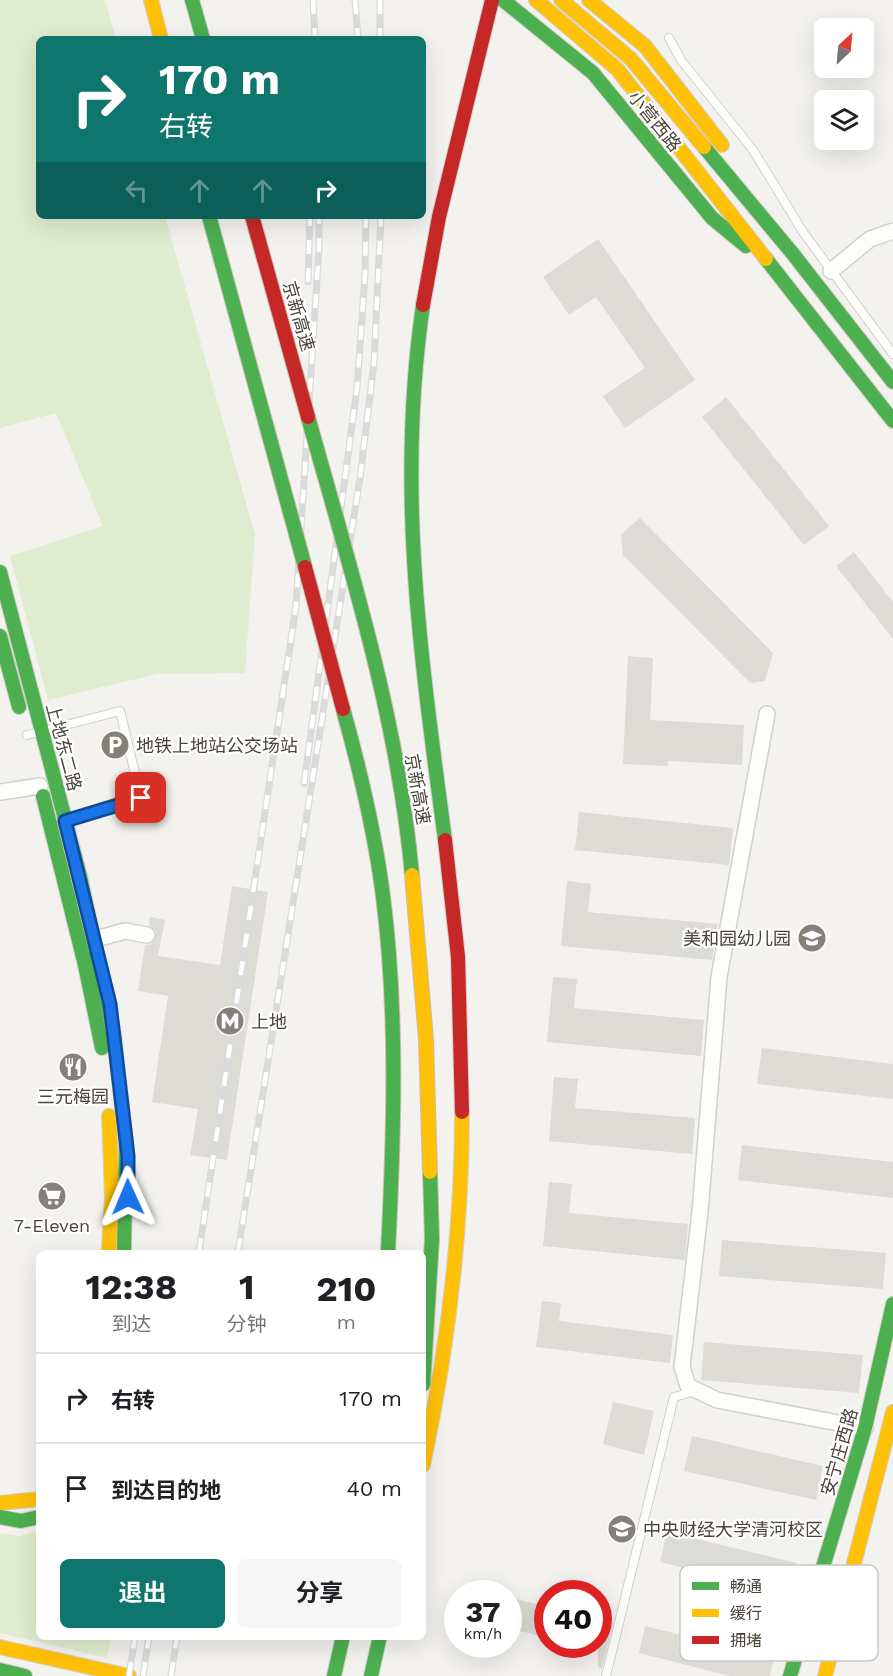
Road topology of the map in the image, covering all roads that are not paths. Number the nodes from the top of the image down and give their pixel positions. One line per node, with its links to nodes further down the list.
1 (151, 0): 8 (main road)
2 (192, 0): 9 (main road)
3 (492, 0): 40 (main road)
4 (503, 0): 15 (main road, 小营西路)
5 (536, 0): 15 (main road, 小营西路)
6 (561, 0): 14 (main road, 小营西路)
7 (589, 0): 14 (main road, 小营西路)
8 (160, 36)
9 (202, 36)
10 (669, 38): 16 (lane)
11 (210, 219): 33 (main road, bridge)
12 (253, 219): 35 (main road, 京新高速, bridge)
13 (893, 231): 16 (street)
14 (793, 254): 18 (main road, 小营西路)
15 (776, 269): 19 (main road, 小营西路)
16 (831, 271): 17 (lane)
17 (893, 354)
18 (893, 382)
19 (893, 421)
20 (0, 572): 23 (main road, 上地东二路)
21 (0, 636): 24 (main road, 上地东二路)
22 (767, 714): 36 (street)
23 (42, 731): 24 (lane); 27 (main road, 上地东二路); 27 (lane)
24 (28, 740)
25 (39, 781): 26 (street); 28 (main road, 上地东二路)
26 (0, 792)
27 (65, 821): 28 (lane); 30 (main road, 上地东二路)
28 (50, 826): 31 (main road, 上地东二路)
29 (147, 935): 30 (street)
30 (96, 939): 32 (main road, 上地东二路)
31 (109, 1250)
32 (124, 1250)
33 (388, 1250)
34 (893, 1304): 38 (main road, 安宁庄西路)
35 (426, 1351)
36 (697, 1391): 38 (street); 57 (lane)
37 (893, 1412): 39 (main road)
38 (865, 1428): 45 (main road, 安宁庄西路)
39 (890, 1432): 46 (main road)
40 (426, 1452)
41 (36, 1499): 42 (main road)
42 (0, 1503)
43 (0, 1517): 44 (main road)
44 (36, 1518)
45 (824, 1565)
46 (855, 1565)
47 (342, 1640): 55 (main road)
48 (379, 1640): 56 (main road)
49 (0, 1647): 54 (main road)
50 (795, 1661): 58 (main road, 安宁庄西路)
51 (829, 1661): 59 (main road)
52 (0, 1670): 53 (main road)
53 (25, 1676)
54 (129, 1676)
55 (334, 1676)
56 (371, 1676)
57 (606, 1676)
58 (790, 1676)
59 (825, 1676)

